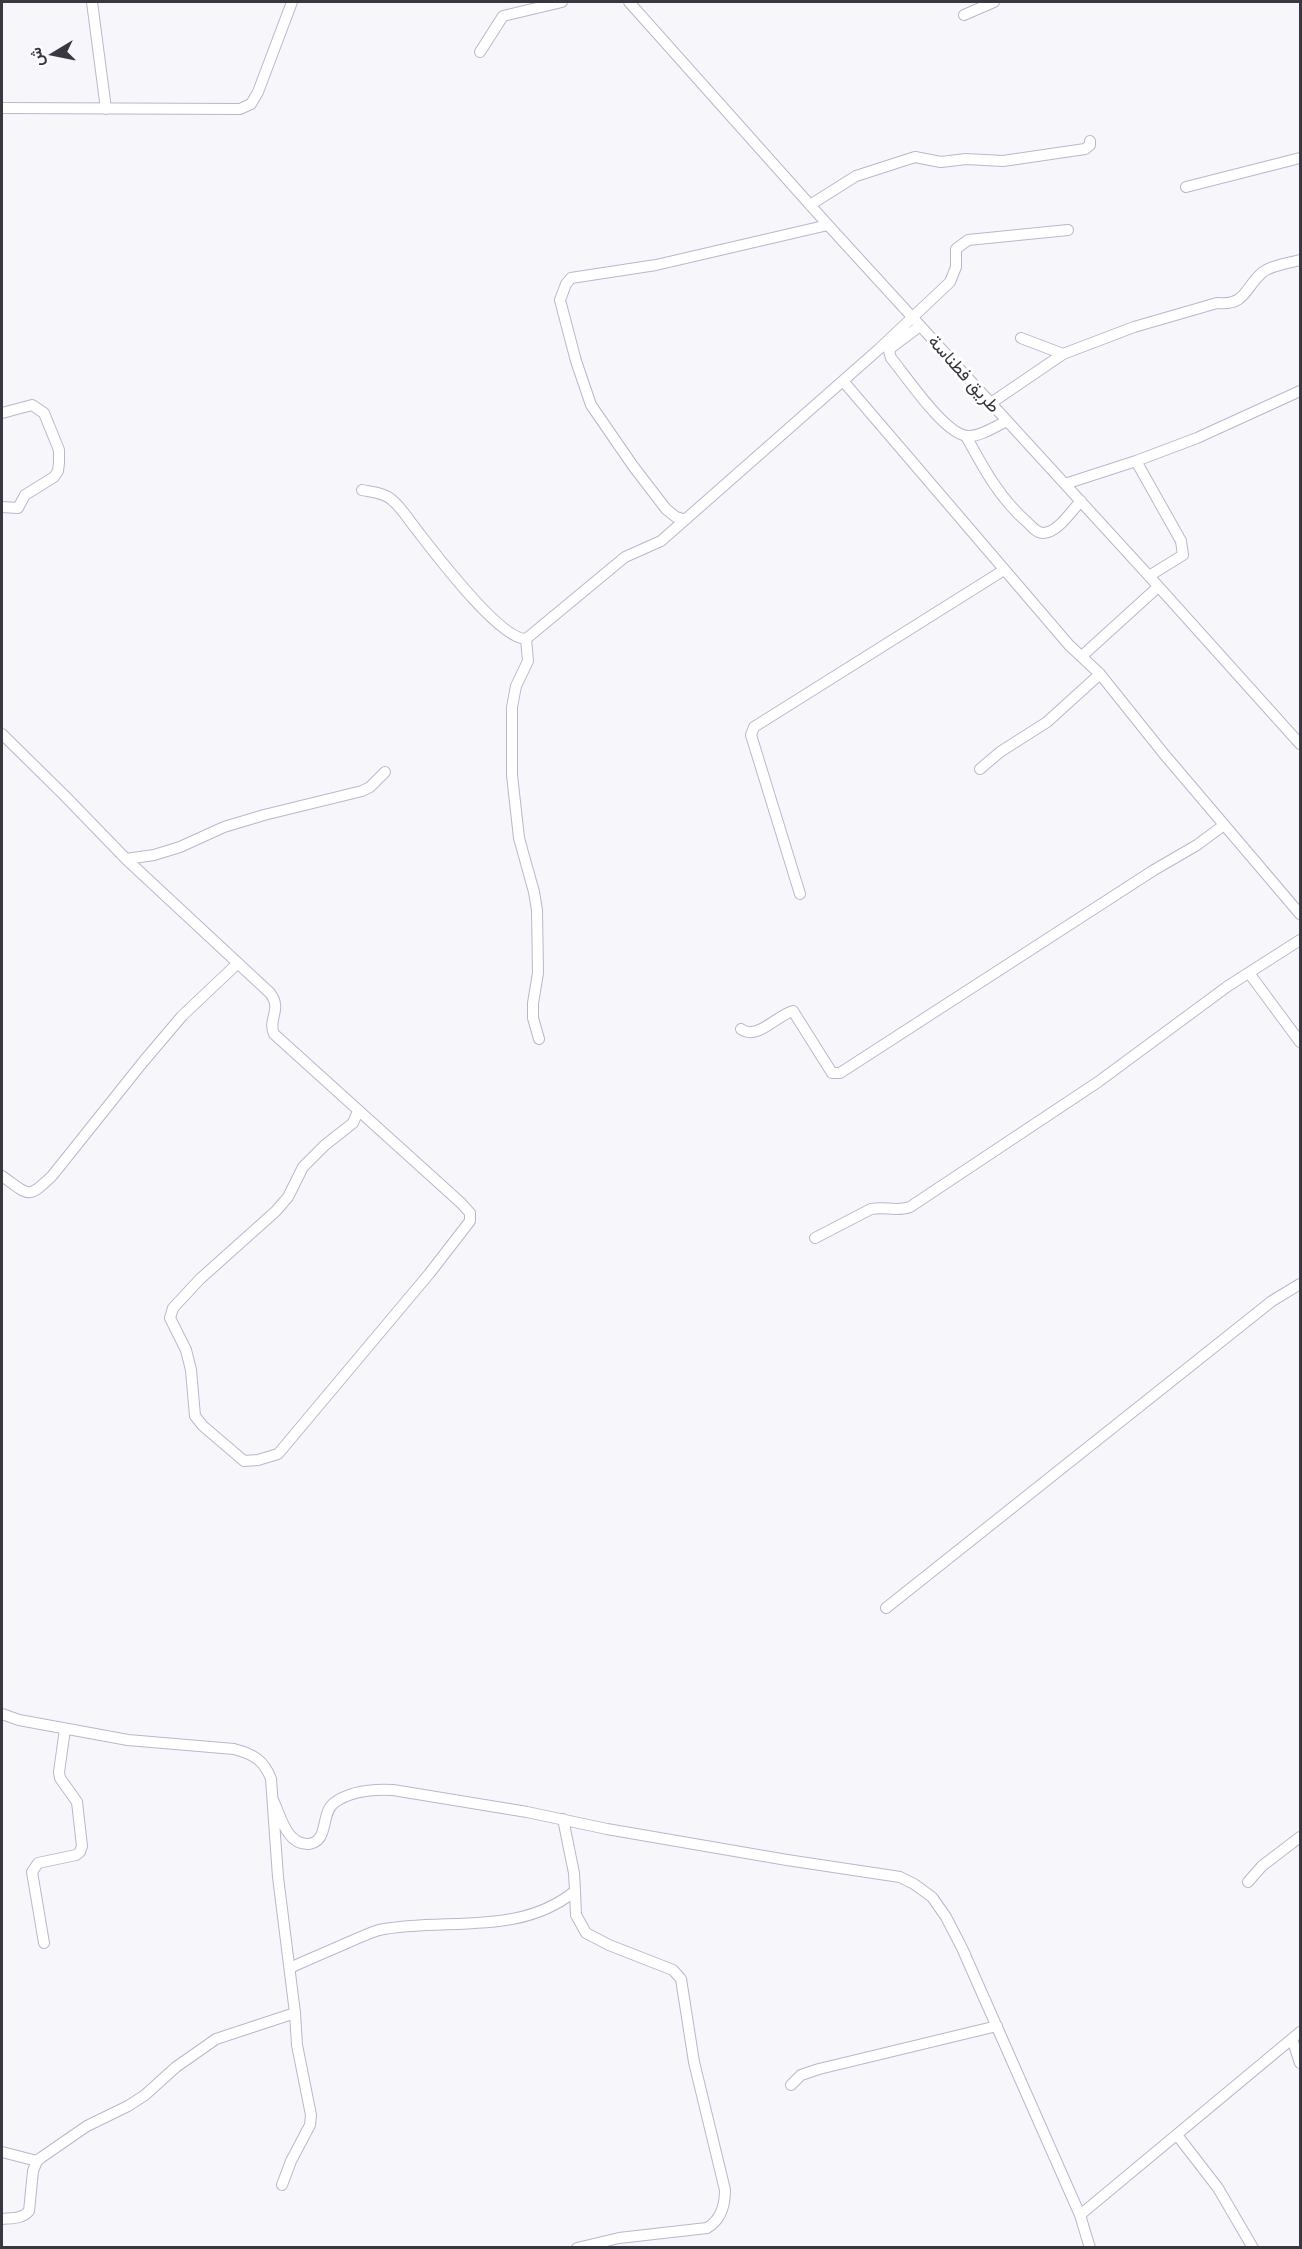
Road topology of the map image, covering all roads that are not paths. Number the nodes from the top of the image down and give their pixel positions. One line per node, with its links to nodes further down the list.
1 (92, 2): 9 (street)
2 (292, 2): 9 (street)
3 (562, 2): 7 (street)
4 (629, 2): 13 (street, طريق فطناسة)
5 (994, 2): 6 (street)
6 (964, 15)
7 (480, 52)
8 (2, 108): 9 (street)
9 (106, 109)
10 (1090, 141): 13 (street)
11 (1300, 158): 12 (street)
12 (1186, 187)
13 (810, 205): 14 (street, طريق فطناسة)
14 (828, 225): 17 (street, طريق فطناسة); 31 (street)
15 (1068, 230): 17 (street)
16 (1300, 260): 19 (street)
17 (916, 322): 20 (street); 22 (street, طريق فطناسة); 25 (street)
18 (1021, 338): 19 (street)
19 (1063, 354): 22 (street)
20 (843, 381): 31 (street); 32 (street)
21 (1300, 391): 26 (street)
22 (991, 403): 24 (street, طريق فطناسة)
23 (2, 413): 30 (street)
24 (1007, 422): 25 (street); 27 (street, طريق فطناسة)
25 (966, 436): 29 (street)
26 (1136, 461): 27 (street); 33 (street)
27 (1065, 484): 29 (street, طريق فطناسة)
28 (362, 490): 35 (street)
29 (1081, 501): 33 (street, طريق فطناسة)
30 (2, 507)
31 (683, 519): 35 (street)
32 (1004, 570): 36 (street); 44 (street)
33 (1149, 576): 34 (street, طريق فطناسة)
34 (1158, 587): 36 (street); 39 (street, طريق فطناسة)
35 (526, 639): 50 (street)
36 (1082, 656): 37 (street)
37 (1100, 674): 40 (street); 42 (street)
38 (2, 734): 43 (street)
39 (1300, 744)
40 (980, 770)
41 (385, 772): 43 (street)
42 (1224, 825): 45 (street); 49 (street)
43 (126, 859): 47 (street)
44 (800, 894)
45 (1300, 914)
46 (1300, 940): 48 (street)
47 (238, 963): 52 (street); 53 (street)
48 (1249, 973): 51 (street); 54 (street)
49 (741, 1029)
50 (539, 1039)
51 (1300, 1042)
52 (358, 1111): 52 (street)
53 (2, 1176)
54 (815, 1238)
55 (1300, 1284): 56 (street)
56 (886, 1608)
57 (2, 1714): 58 (street)
58 (65, 1729): 59 (street); 64 (street)
59 (273, 1800): 60 (street); 65 (street)
60 (563, 1819): 63 (street); 67 (street)
61 (1300, 1837): 62 (street)
62 (1248, 1882)
63 (575, 1891): 65 (street); 77 (street)
64 (44, 1943)
65 (290, 1968): 66 (street)
66 (294, 2013): 73 (street); 74 (street)
67 (997, 2026): 70 (street); 75 (street)
68 (1296, 2036): 69 (street); 71 (street)
69 (1300, 2062)
70 (790, 2085)
71 (1177, 2135): 75 (street); 79 (street)
72 (2, 2152): 73 (street)
73 (37, 2161): 76 (street)
74 (282, 2185)
75 (1080, 2215): 78 (street)
76 (2, 2219)
77 (577, 2247)
78 (1090, 2247)
79 (1253, 2247)

